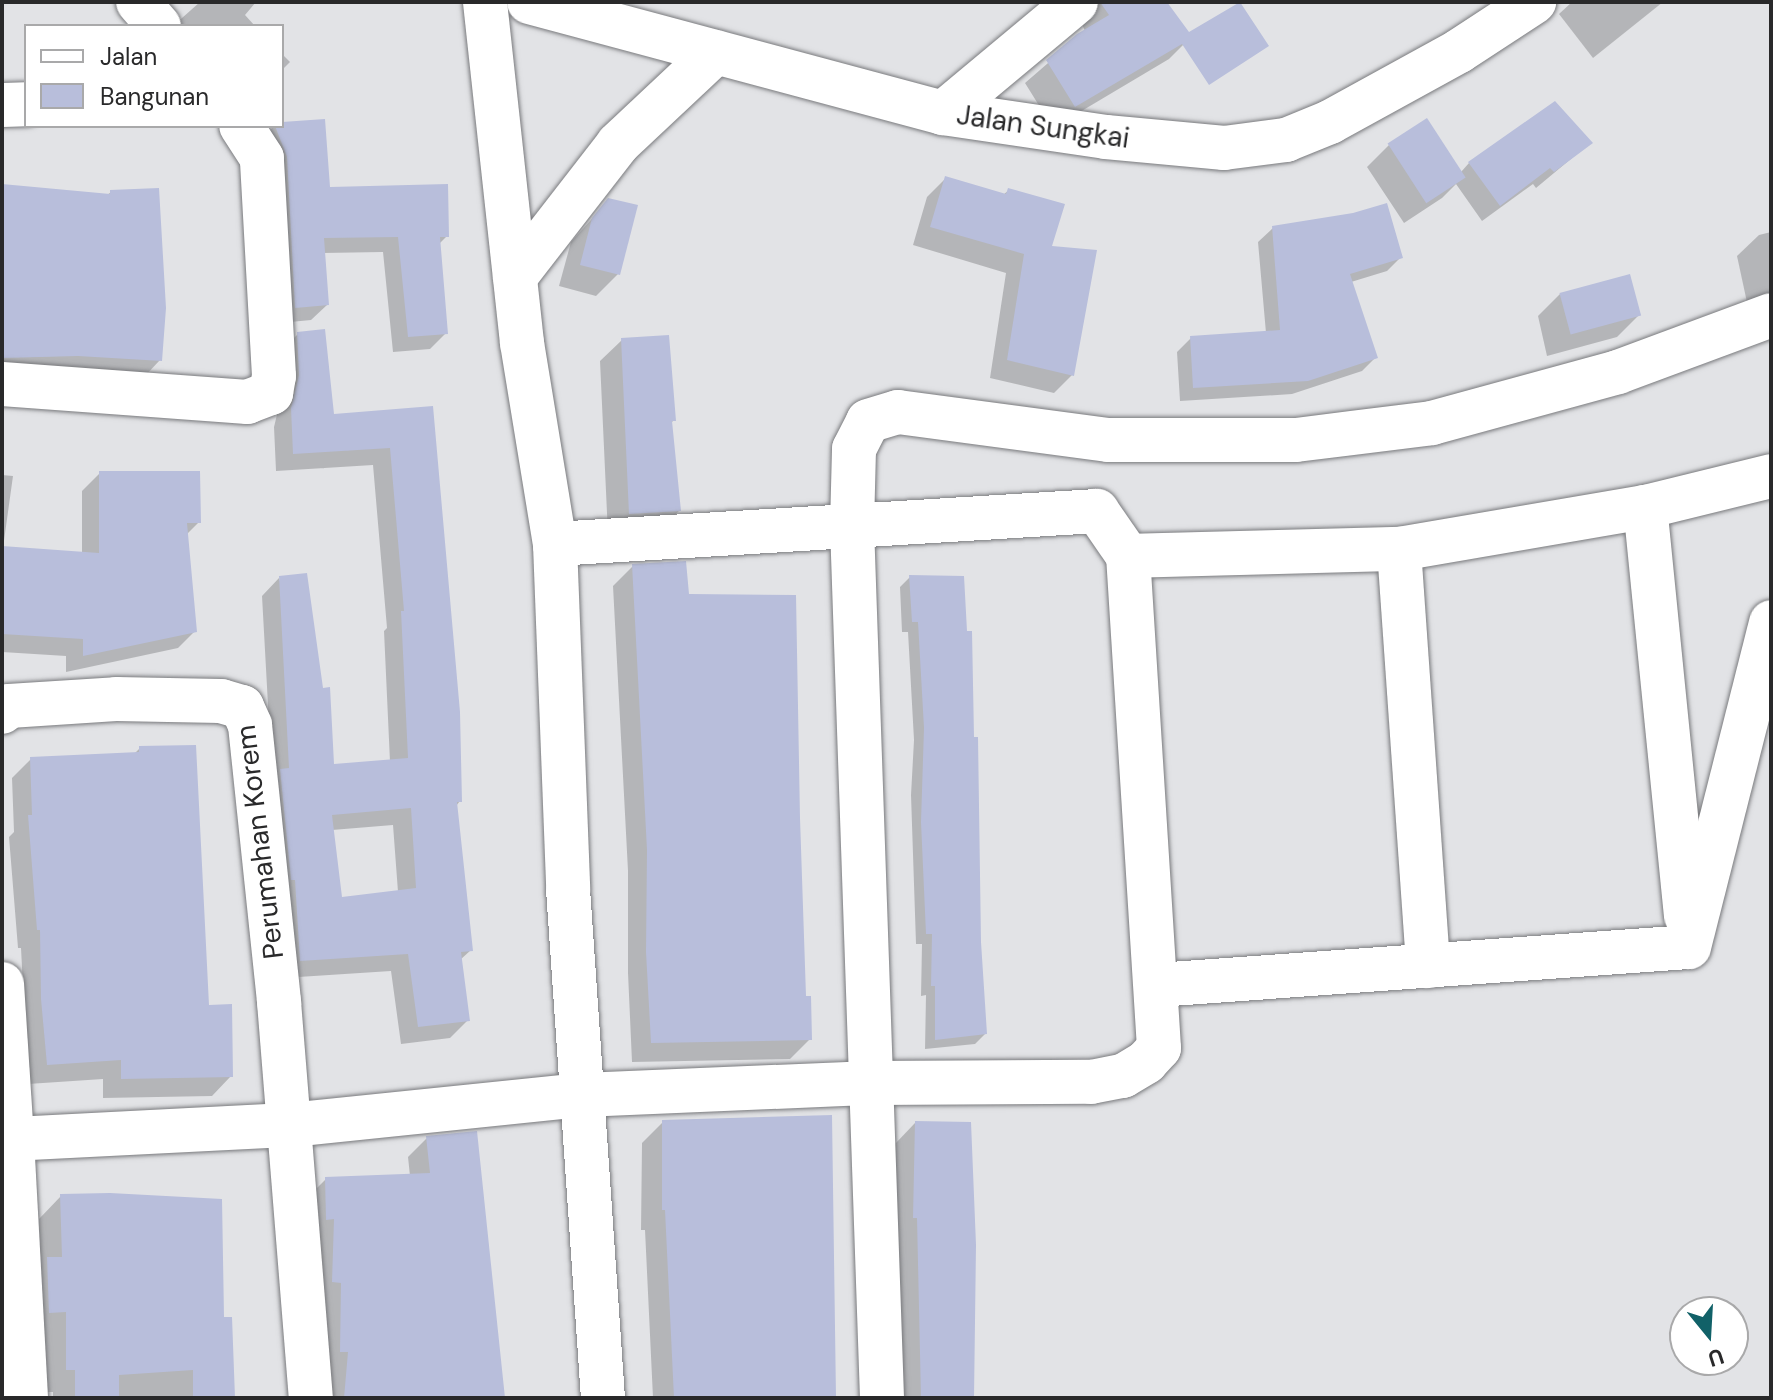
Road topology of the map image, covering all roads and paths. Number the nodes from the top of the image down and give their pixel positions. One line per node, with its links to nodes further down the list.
1 (138, 2): 6 (street)
2 (485, 2): 12 (street)
3 (529, 2): 7 (street, Jalan Sungkai)
4 (1076, 2): 10 (street)
5 (1534, 2): 10 (street, Jalan Sungkai)
6 (157, 24)
7 (716, 52): 10 (street, Jalan Sungkai); 12 (street)
8 (24, 104): 9 (street)
9 (2, 105)
10 (943, 113)
11 (242, 128): 14 (street)
12 (515, 277): 18 (street)
13 (1771, 315): 17 (street)
14 (2, 384)
15 (1771, 476): 16 (street)
16 (1645, 507): 19 (street); 23 (street)
17 (852, 526): 18 (street); 20 (street); 27 (street)
18 (555, 544): 28 (street)
19 (1399, 549): 20 (street); 24 (street)
20 (1128, 556): 26 (street)
21 (1771, 622): 23 (street)
22 (2, 712): 29 (street, Perumahan Korem)
23 (1689, 947): 24 (street)
24 (1428, 966): 26 (street)
25 (2, 984): 30 (street)
26 (1157, 985): 27 (street)
27 (872, 1083): 28 (street); 34 (street)
28 (582, 1095): 29 (street); 33 (street)
29 (290, 1125): 30 (street); 32 (street, Perumahan Korem)
30 (12, 1139): 31 (street)
31 (26, 1398)
32 (311, 1398)
33 (603, 1398)
34 (882, 1398)

